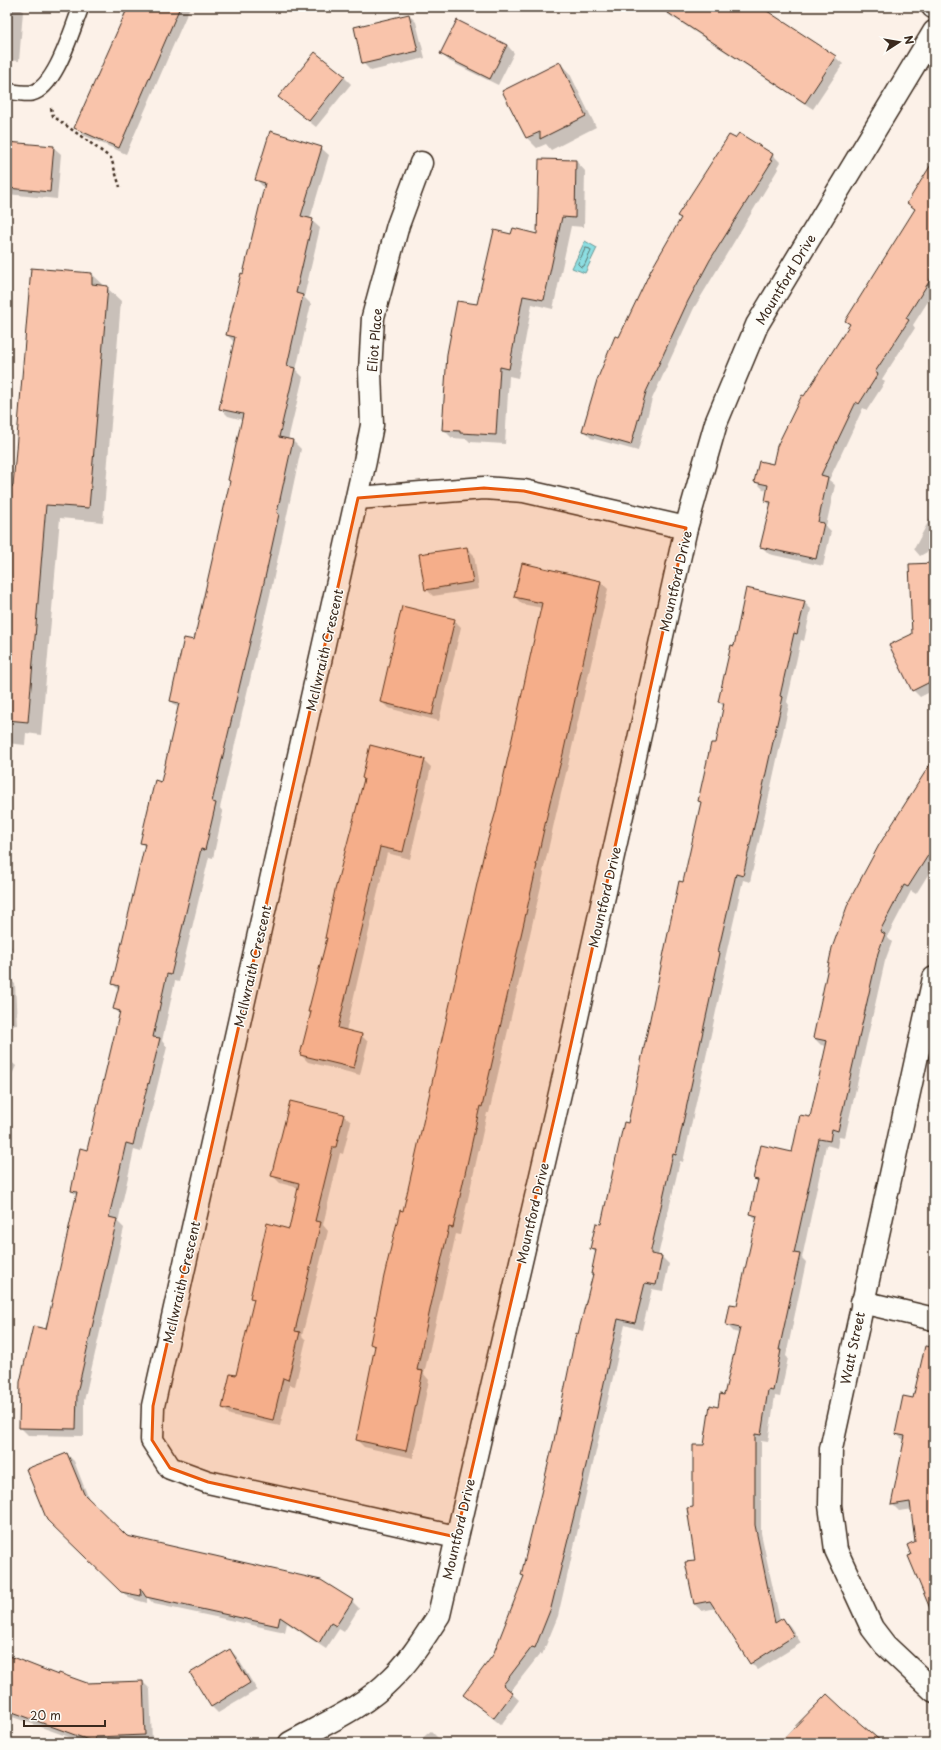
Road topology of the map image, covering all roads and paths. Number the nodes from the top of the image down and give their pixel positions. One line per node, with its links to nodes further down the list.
1 (81, 7): 3 (lane)
2 (934, 32): 8 (street, Mountford Drive)
3 (44, 86): 4 (lane); 6 (path)
4 (7, 91)
5 (421, 163): 7 (street, Eliot Place)
6 (120, 187)
7 (358, 498): 8 (street); 12 (street, McIlwraith Crescent)
8 (686, 528): 12 (street, Mountford Drive)
9 (934, 978): 10 (street, Watt Street)
10 (862, 1302): 11 (street); 13 (street, Watt Street)
11 (934, 1319)
12 (456, 1537): 14 (street, Mountford Drive)
13 (934, 1691)
14 (290, 1743)

